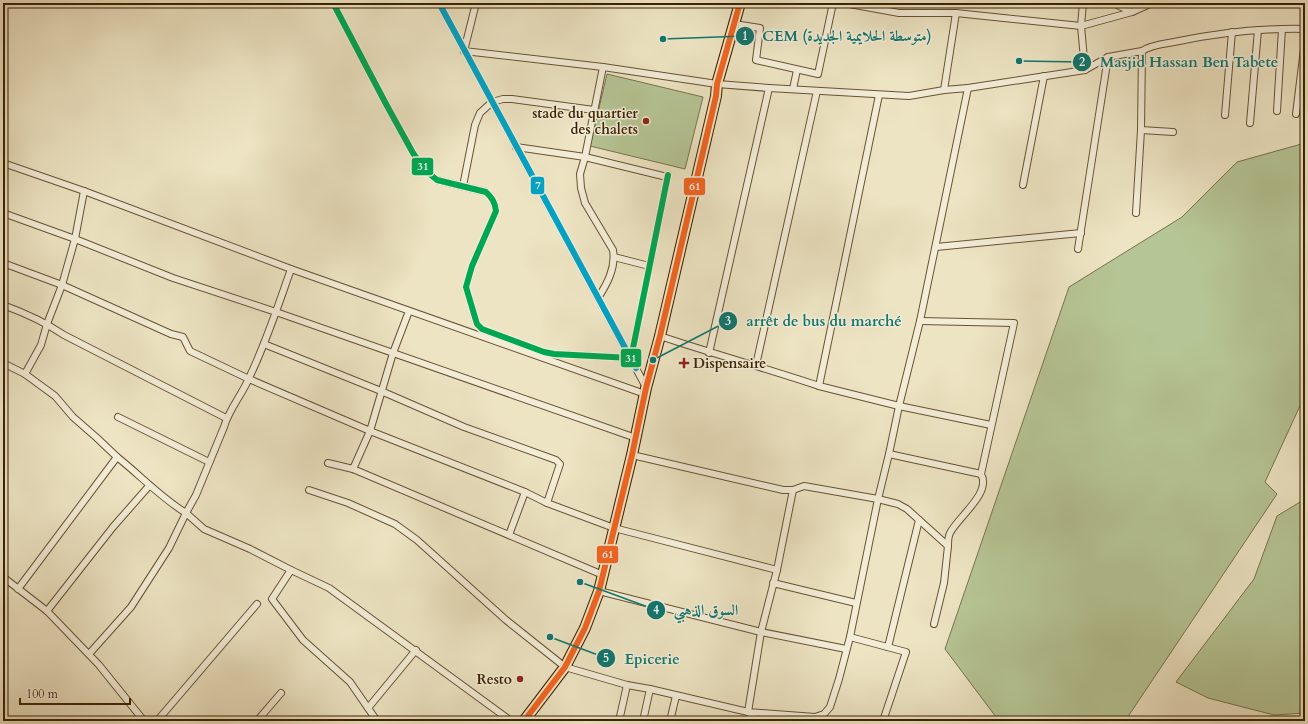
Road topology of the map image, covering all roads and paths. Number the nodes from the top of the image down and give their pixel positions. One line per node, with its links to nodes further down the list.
1 (341, 3): 10 (street)
2 (439, 3): 20 (street)
3 (476, 3): 20 (street)
4 (740, 3): 13 (main road)
5 (833, 3): 24 (street)
6 (844, 3): 12 (street)
7 (1083, 3): 14 (street)
8 (1113, 3): 11 (street)
9 (1152, 3): 11 (street)
10 (335, 6): 46 (street)
11 (1132, 12): 14 (street)
12 (956, 14): 14 (street); 31 (street)
13 (734, 24): 24 (street); 27 (main road)
14 (1081, 26): 25 (street)
15 (1282, 29): 16 (street); 17 (street); 36 (street)
16 (1305, 29)
17 (1258, 30): 18 (street); 39 (street)
18 (1232, 32): 21 (street); 38 (street)
19 (1305, 41): 37 (street)
20 (464, 51): 23 (street); 34 (street)
21 (1142, 51): 22 (street); 40 (street)
22 (1108, 57): 25 (street); 50 (street)
23 (603, 67): 27 (street); 35 (street)
24 (797, 70): 30 (street)
25 (1085, 70): 26 (street)
26 (1044, 76): 29 (street); 45 (street)
27 (717, 84): 28 (street); 65 (main road)
28 (769, 88): 30 (street); 68 (street)
29 (968, 88): 31 (street); 52 (street)
30 (793, 89): 32 (street)
31 (944, 90): 33 (street)
32 (817, 91): 33 (street); 71 (street)
33 (879, 95): 74 (street)
34 (492, 102): 35 (street); 42 (street); 46 (street)
35 (594, 110): 43 (street)
36 (1277, 111)
37 (1296, 114)
38 (1225, 115)
39 (1250, 123)
40 (1141, 130): 41 (street); 49 (street)
41 (1174, 132)
42 (516, 147): 43 (street); 59 (street)
43 (585, 157): 54 (street); 56 (street)
44 (3, 163): 47 (street)
45 (1023, 185)
46 (462, 186): 69 (street)
47 (84, 191): 51 (street); 57 (street)
48 (3, 213): 51 (street)
49 (1136, 213)
50 (1081, 233): 52 (street); 53 (street)
51 (75, 239): 58 (street); 62 (street)
52 (936, 247): 63 (street)
53 (1078, 249)
54 (614, 256): 56 (street); 59 (street)
55 (3, 263): 58 (street)
56 (650, 266): 69 (street)
57 (290, 269): 61 (street); 62 (street)
58 (62, 285): 64 (street); 73 (street)
59 (598, 298): 69 (street)
60 (3, 305): 64 (street)
61 (409, 311): 67 (street); 76 (street)
62 (276, 312): 66 (street); 67 (street)
63 (920, 321): 77 (street); 80 (street)
64 (47, 324): 72 (street); 79 (street)
65 (660, 336): 68 (street); 76 (main road)
66 (264, 344): 73 (street); 75 (street)
67 (393, 353): 75 (street); 82 (street)
68 (709, 353): 71 (street)
69 (631, 358): 76 (street)
70 (3, 363): 72 (street)
71 (756, 365): 74 (street)
72 (25, 374): 85 (street)
73 (249, 379): 79 (street); 81 (street)
74 (819, 386): 77 (street)
75 (382, 390): 81 (street); 95 (street)
76 (646, 391): 82 (main road)
77 (899, 406): 80 (street); 83 (street)
78 (118, 417): 86 (street)
79 (226, 418): 86 (street)
80 (991, 424): 89 (street)
81 (370, 431): 88 (street); 93 (street)
82 (636, 438): 84 (main road)
83 (889, 454): 89 (street); 94 (street)
84 (632, 455): 92 (street); 98 (main road)
85 (117, 457): 90 (street); 106 (street)
86 (209, 462): 96 (street)
87 (328, 463): 88 (street)
88 (353, 469): 99 (street)
89 (981, 474): 100 (street)
90 (149, 486): 96 (street); 110 (street)
91 (309, 490): 118 (street)
92 (793, 490): 94 (street); 102 (street)
93 (525, 492): 95 (street); 99 (street)
94 (878, 499): 97 (street); 108 (street)
95 (547, 503): 98 (street)
96 (186, 513): 101 (street); 117 (street)
97 (919, 520): 100 (street); 114 (street)
98 (614, 528): 102 (street); 103 (main road)
99 (509, 535): 103 (street)
100 (948, 546): 111 (street)
101 (291, 570): 116 (street); 123 (street)
102 (777, 570): 105 (street)
103 (603, 575): 107 (main road)
104 (3, 577): 106 (street)
105 (773, 584): 108 (street); 112 (street)
106 (18, 589): 110 (street)
107 (599, 592): 112 (street); 118 (main road)
108 (856, 603): 113 (street)
109 (257, 604): 126 (street)
110 (48, 611): 117 (street)
111 (934, 624)
112 (761, 632): 115 (street); 124 (street)
113 (850, 637): 114 (street); 115 (street)
114 (888, 647): 135 (street)
115 (846, 649): 124 (street)
116 (416, 650): 123 (street); 129 (street)
117 (89, 654): 125 (street)
118 (564, 667): 119 (street); 130 (main road)
119 (627, 686): 120 (street); 131 (street)
120 (650, 689): 122 (street); 132 (street)
121 (281, 692): 127 (street)
122 (676, 696): 124 (street); 133 (street)
123 (368, 708): 128 (street)
124 (748, 712): 134 (street)
125 (144, 721)
126 (158, 721)
127 (257, 721)
128 (377, 721)
129 (511, 721)
130 (524, 721)
131 (619, 721)
132 (643, 721)
133 (670, 721)
134 (757, 721)
135 (883, 721)

